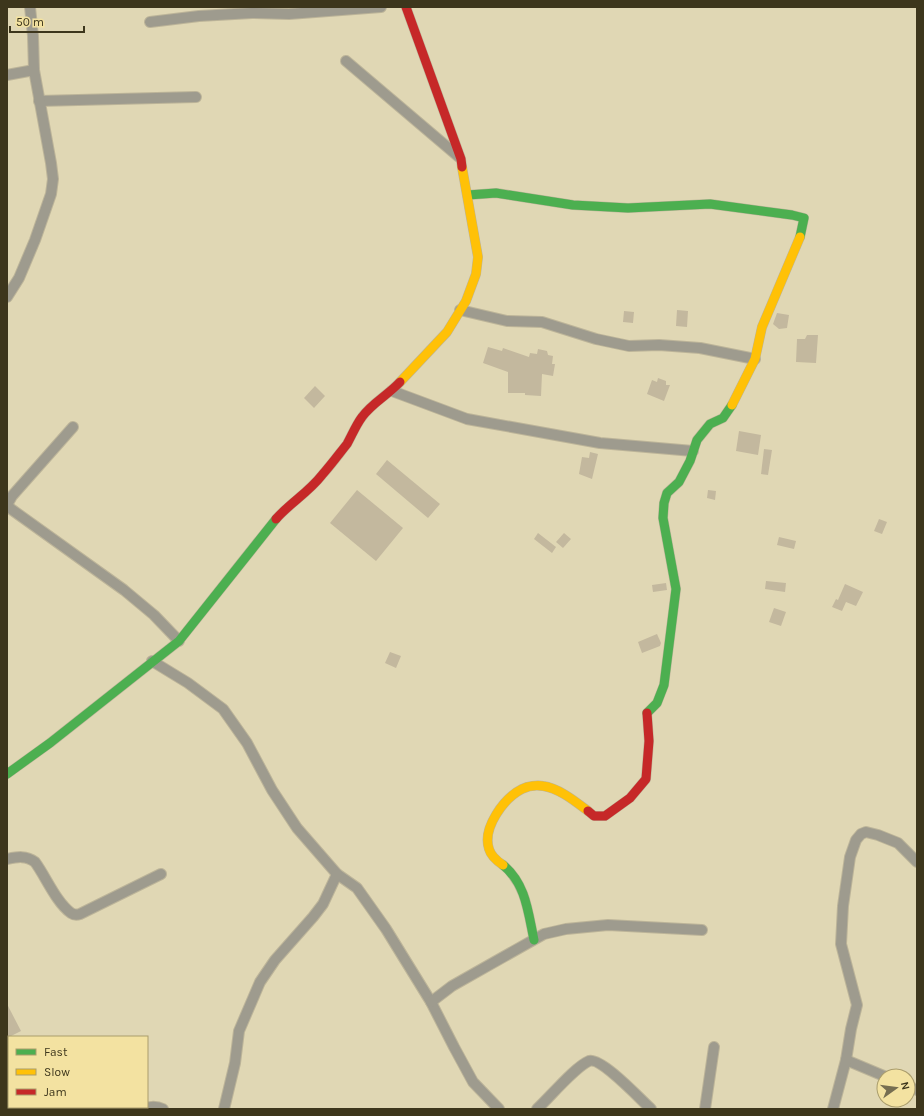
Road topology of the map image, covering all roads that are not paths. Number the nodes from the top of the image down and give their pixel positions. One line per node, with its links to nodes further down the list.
1 (30, 7): 6 (street)
2 (381, 7): 4 (street)
3 (406, 7): 10 (street)
4 (150, 22)
5 (346, 61): 10 (street)
6 (34, 70): 7 (street); 9 (street)
7 (7, 75)
8 (196, 97): 9 (street)
9 (40, 101): 12 (street)
10 (461, 158): 11 (street)
11 (468, 195): 13 (street); 14 (street)
12 (7, 297)
13 (460, 310): 14 (street); 15 (street)
14 (755, 359): 17 (street)
15 (392, 391): 17 (street); 19 (street)
16 (73, 427): 18 (street)
17 (693, 451): 27 (street)
18 (8, 506): 19 (street)
19 (178, 641): 20 (street)
20 (152, 661): 21 (street); 25 (street)
21 (7, 774)
22 (7, 859): 24 (street)
23 (917, 862): 30 (street)
24 (161, 874)
25 (337, 874): 28 (street); 34 (street)
26 (702, 930): 27 (street)
27 (534, 940): 28 (street)
28 (430, 1002): 35 (street)
29 (714, 1047): 38 (street)
30 (846, 1060): 31 (street); 39 (street)
31 (876, 1073)
32 (148, 1107): 33 (street)
33 (163, 1109)
34 (224, 1109)
35 (499, 1109)
36 (537, 1109): 37 (street)
37 (651, 1109)
38 (705, 1109)
39 (833, 1109)

